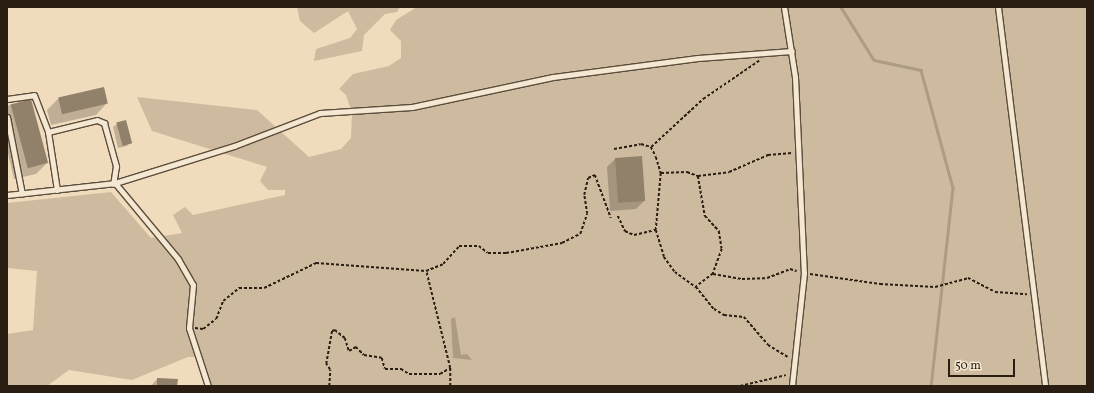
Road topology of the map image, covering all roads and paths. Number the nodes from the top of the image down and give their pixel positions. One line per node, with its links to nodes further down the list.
1 (784, 7): 3 (lane)
2 (998, 7): 24 (lane)
3 (792, 51): 4 (lane); 10 (lane)
4 (766, 54): 8 (path); 13 (lane)
5 (7, 99): 7 (lane)
6 (7, 117): 15 (lane)
7 (48, 132): 13 (lane); 14 (lane)
8 (651, 147): 9 (path); 11 (path)
9 (614, 149)
10 (798, 152): 12 (path); 22 (lane)
11 (661, 173): 12 (path); 19 (path)
12 (698, 176): 21 (path)
13 (114, 184): 14 (lane); 25 (lane)
14 (57, 190): 15 (lane)
15 (22, 194): 16 (lane)
16 (7, 195)
17 (618, 216): 19 (path)
18 (611, 218): 20 (path)
19 (656, 230): 23 (path)
20 (426, 271): 25 (path); 27 (path)
21 (713, 274): 22 (path); 23 (path)
22 (804, 274): 24 (path); 26 (lane)
23 (696, 287): 26 (path)
24 (1033, 296): 34 (lane)
25 (190, 328): 29 (lane)
26 (792, 364): 28 (lane)
27 (450, 368): 30 (path); 31 (path)
28 (792, 373): 32 (path); 33 (lane)
29 (208, 386)
30 (328, 386)
31 (450, 386)
32 (740, 386)
33 (792, 386)
34 (1045, 386)

